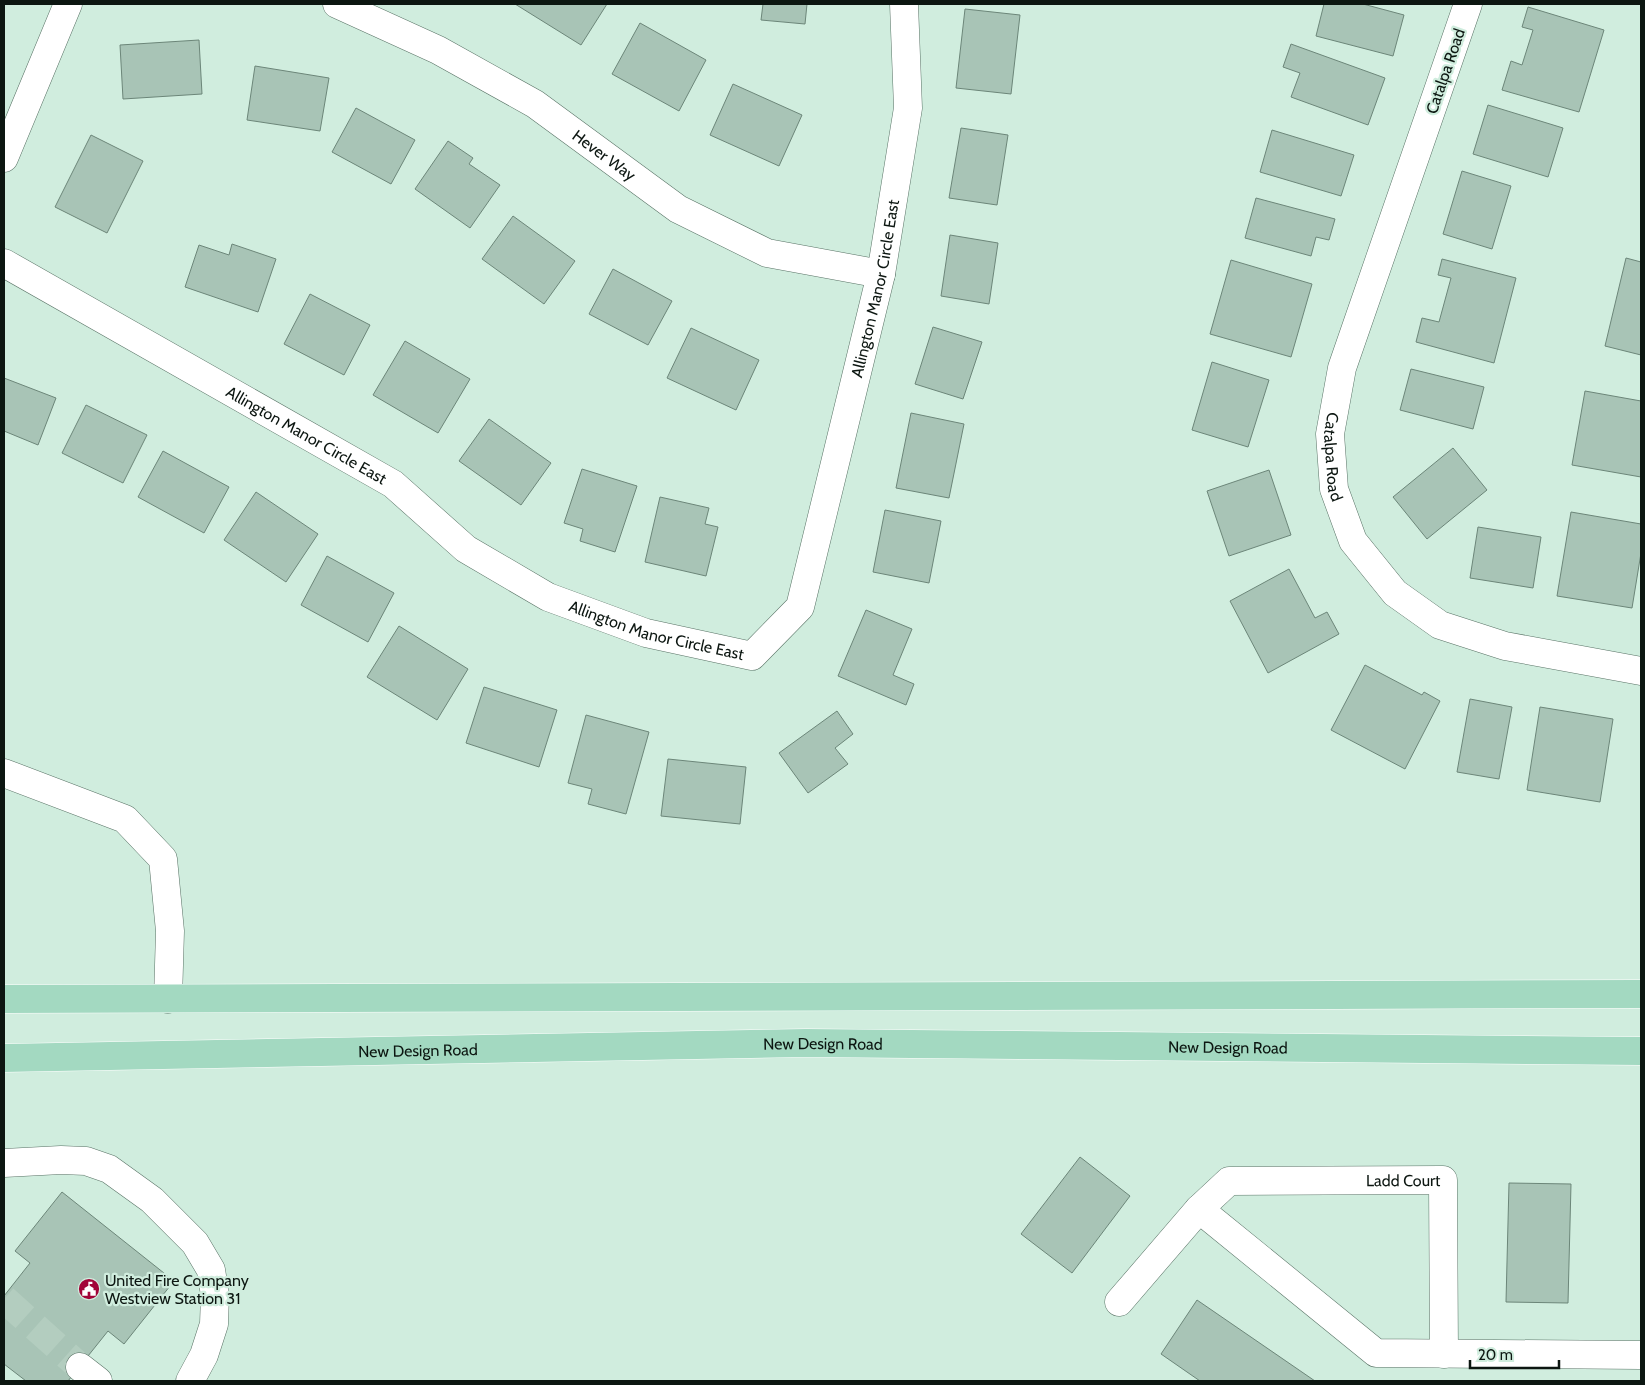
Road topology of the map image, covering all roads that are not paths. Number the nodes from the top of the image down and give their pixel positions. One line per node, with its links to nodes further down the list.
1 (68, 4): 5 (street)
2 (337, 4): 7 (street, Hever Way)
3 (904, 4): 7 (street, Allington Manor Circle East)
4 (1468, 4): 8 (street, Catalpa Road)
5 (4, 158)
6 (4, 263): 7 (street, Allington Manor Circle East)
7 (881, 274)
8 (1641, 671)
9 (4, 773): 12 (street)
10 (1641, 994): 12 (main road)
11 (4, 999): 12 (main road)
12 (168, 999)
13 (1641, 1051): 14 (main road, New Design Road)
14 (4, 1058)
15 (4, 1163): 20 (street)
16 (1199, 1209): 17 (street, Ladd Court); 18 (street); 18 (street, Ladd Court)
17 (1119, 1302)
18 (1444, 1354): 19 (street)
19 (1641, 1355)
20 (190, 1381)

